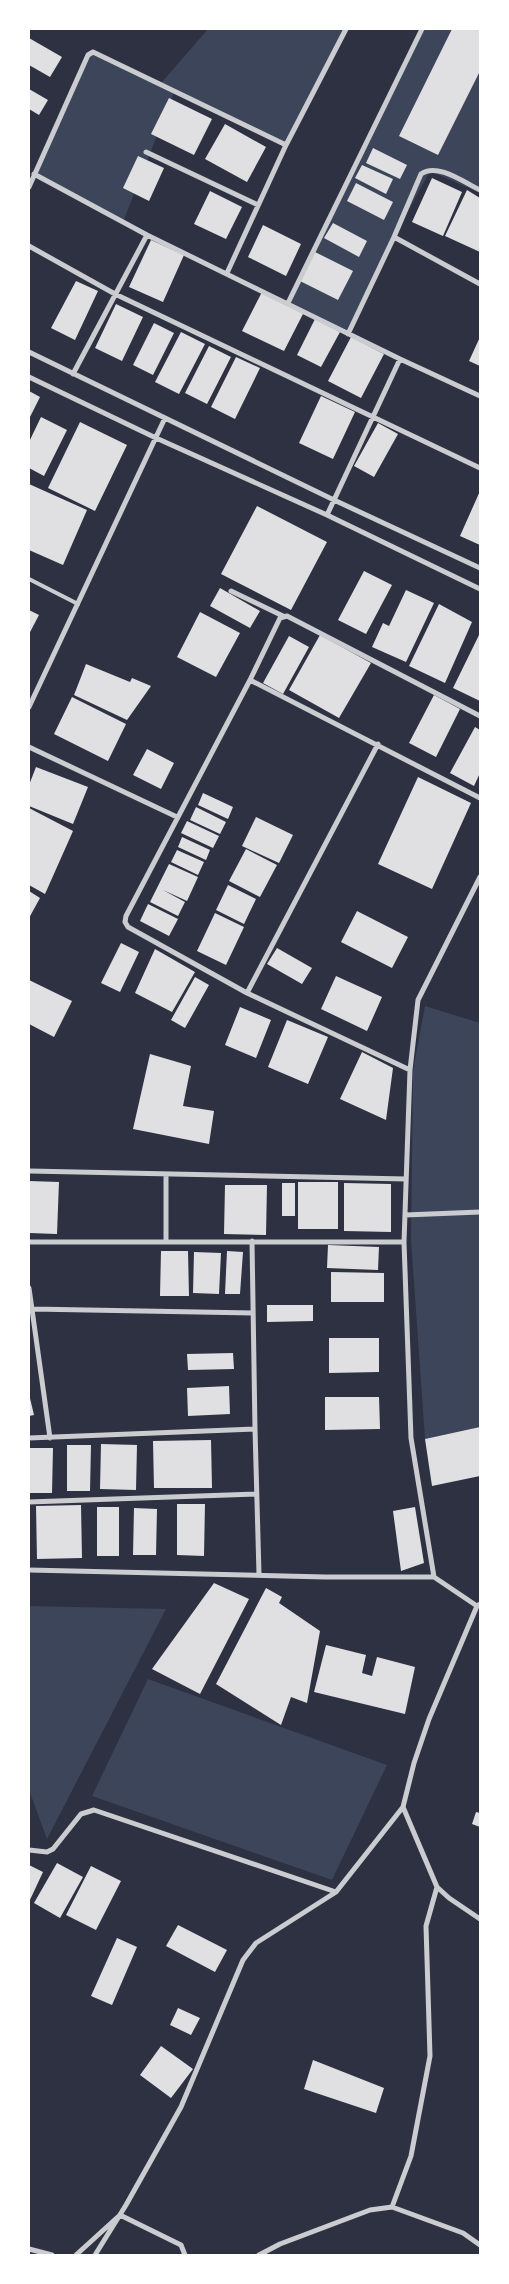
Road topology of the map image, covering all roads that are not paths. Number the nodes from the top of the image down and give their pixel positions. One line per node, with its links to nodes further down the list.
1 (346, 29): 3 (street)
2 (422, 29): 15 (street)
3 (286, 145): 5 (street); 8 (street)
4 (146, 152): 8 (street)
5 (34, 174): 6 (street); 9 (street)
6 (29, 187)
7 (480, 190): 10 (street)
8 (258, 205): 12 (street)
9 (147, 235): 12 (street); 14 (street)
10 (394, 237): 13 (street); 16 (street)
11 (29, 246): 14 (street)
12 (227, 273): 15 (street)
13 (480, 284)
14 (115, 294): 19 (street); 22 (street)
15 (288, 303): 16 (street)
16 (348, 334): 18 (street)
17 (29, 352): 19 (street)
18 (400, 359): 21 (street); 22 (street)
19 (73, 374): 23 (street)
20 (29, 377): 24 (street)
21 (480, 396)
22 (374, 416): 25 (street); 26 (street)
23 (165, 418): 24 (street); 26 (street)
24 (156, 438): 27 (street); 32 (street)
25 (480, 468)
26 (334, 500): 27 (street); 28 (street)
27 (327, 515): 30 (street)
28 (480, 568)
29 (29, 579): 32 (lane)
30 (480, 589)
31 (230, 590): 33 (street)
32 (78, 604): 35 (street)
33 (283, 616): 34 (street); 36 (street)
34 (250, 680): 37 (street); 40 (street)
35 (29, 707)
36 (480, 716)
37 (378, 744): 39 (street); 42 (street)
38 (29, 747): 40 (street)
39 (480, 798)
40 (177, 816): 42 (street)
41 (480, 876): 43 (street)
42 (247, 992): 43 (street)
43 (410, 1070): 46 (street)
44 (29, 1171): 45 (street)
45 (166, 1174): 46 (street); 51 (street)
46 (406, 1179): 48 (street)
47 (480, 1212): 48 (street)
48 (405, 1215): 52 (street)
49 (252, 1241): 51 (street); 52 (street); 55 (street)
50 (29, 1242): 51 (street)
51 (166, 1242)
52 (404, 1242): 63 (street)
53 (29, 1288): 54 (street)
54 (32, 1309): 55 (street); 58 (street)
55 (253, 1313): 56 (street)
56 (255, 1429): 58 (street); 59 (street)
57 (29, 1438): 58 (street)
58 (50, 1438)
59 (256, 1494): 60 (street); 62 (street)
60 (29, 1502)
61 (29, 1570): 62 (street)
62 (259, 1574): 63 (street)
63 (434, 1577): 64 (street)
64 (479, 1605): 65 (street)
65 (403, 1807): 67 (street); 68 (street)
66 (29, 1850): 68 (street)
67 (437, 1887): 69 (street); 70 (street)
68 (336, 1892): 71 (street)
69 (480, 1919)
70 (392, 2207): 72 (street); 78 (street)
71 (120, 2214): 75 (street); 76 (street); 77 (street)
72 (480, 2245)
73 (29, 2249): 74 (street)
74 (52, 2255)
75 (76, 2255)
76 (95, 2255)
77 (185, 2255)
78 (259, 2255)

